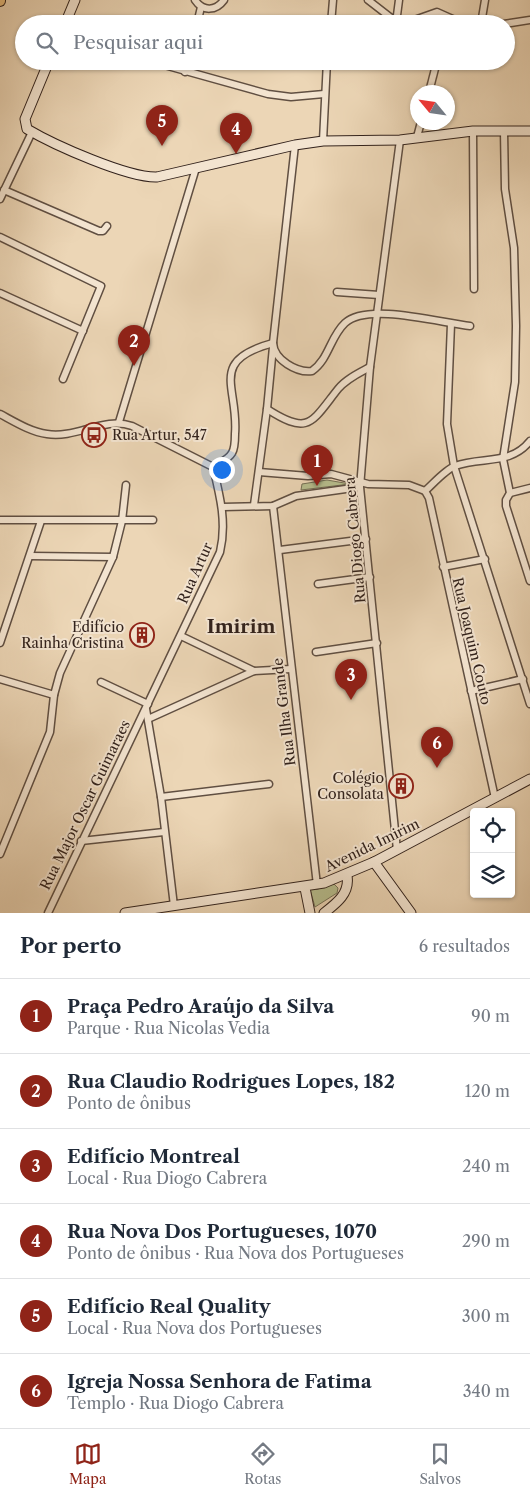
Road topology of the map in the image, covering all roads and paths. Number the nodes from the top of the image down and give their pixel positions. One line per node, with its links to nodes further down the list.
1 (75, 0): 9 (street)
2 (195, 0): 8 (street)
3 (224, 0): 8 (street)
4 (333, 0): 11 (street)
5 (368, 0): 12 (street)
6 (399, 0): 13 (street)
7 (485, 0): 16 (street)
8 (201, 7): 10 (street)
9 (69, 15)
10 (199, 15)
11 (331, 15)
12 (388, 15)
13 (399, 15)
14 (422, 15): 15 (street)
15 (449, 15)
16 (482, 15)
17 (530, 20): 18 (street)
18 (515, 22)
19 (45, 70): 29 (street)
20 (179, 70): 23 (street)
21 (326, 70): 25 (street)
22 (434, 70): 24 (street)
23 (185, 72): 25 (street)
24 (430, 85)
25 (324, 94): 33 (street)
26 (419, 130): 31 (street)
27 (473, 131): 28 (street); 31 (street); 40 (street)
28 (504, 131): 30 (street); 55 (street)
29 (32, 132): 35 (street); 36 (street)
30 (530, 132)
31 (417, 137): 32 (street)
32 (400, 140): 33 (street); 43 (street, Rua Diogo Cabrera)
33 (323, 141): 34 (street)
34 (295, 145): 35 (street); 48 (street)
35 (196, 168): 53 (street)
36 (4, 190): 37 (street); 38 (street)
37 (0, 199)
38 (107, 226)
39 (0, 237): 47 (street)
40 (474, 289)
41 (337, 292): 43 (street)
42 (0, 293): 47 (street)
43 (379, 295): 44 (street, Rua Diogo Cabrera)
44 (376, 315): 45 (street); 48 (street); 49 (street, Rua Diogo Cabrera)
45 (451, 324): 46 (street); 56 (street)
46 (470, 326)
47 (83, 331): 50 (street)
48 (273, 345): 51 (street); 57 (street)
49 (370, 367): 51 (street); 59 (street, Rua Diogo Cabrera)
50 (63, 379)
51 (267, 409): 58 (street)
52 (0, 414): 53 (street)
53 (119, 422): 57 (street)
54 (530, 441): 55 (street)
55 (503, 459): 56 (street); 63 (street)
56 (454, 466): 62 (street); 75 (street)
57 (213, 467): 66 (street, Rua Artur)
58 (260, 472): 59 (street); 64 (street)
59 (360, 485): 62 (street); 65 (street); 71 (street, Rua Diogo Cabrera)
60 (126, 486): 70 (street)
61 (530, 488): 63 (street)
62 (425, 491): 76 (street, Rua Joaquim Couto)
63 (510, 493): 77 (street)
64 (254, 505): 65 (street); 66 (street)
65 (273, 506): 72 (street, Rua Ilha Grande)
66 (223, 507): 81 (street, Rua Artur)
67 (0, 520): 69 (street)
68 (152, 520): 70 (street)
69 (42, 521): 70 (street); 73 (street)
70 (122, 521): 74 (street)
71 (366, 539): 72 (street); 78 (street, Rua Diogo Cabrera)
72 (280, 550): 85 (street, Rua Ilha Grande)
73 (30, 556): 74 (street); 82 (street)
74 (113, 557): 91 (street)
75 (485, 559): 76 (street); 88 (street)
76 (443, 567): 90 (street, Rua Joaquim Couto)
77 (528, 567): 79 (street)
78 (370, 577): 80 (street); 83 (street, Rua Diogo Cabrera)
79 (530, 581)
80 (318, 584)
81 (181, 636): 86 (street); 93 (street, Rua Artur)
82 (0, 642)
83 (377, 643): 84 (street); 101 (street, Rua Diogo Cabrera)
84 (316, 652)
85 (291, 669): 86 (street); 105 (street, Rua Ilha Grande)
86 (254, 671): 94 (street)
87 (0, 679): 91 (street)
88 (522, 679): 90 (street); 92 (street)
89 (100, 682): 93 (street)
90 (471, 691): 98 (street, Rua Joaquim Couto)
91 (54, 695): 102 (street)
92 (530, 704)
93 (147, 706): 94 (street); 100 (street, Rua Major Oscar Guimaraes)
94 (148, 720): 97 (street)
95 (530, 779): 98 (street, Avenida Imirim)
96 (269, 784): 97 (street)
97 (161, 797): 99 (street)
98 (495, 798): 101 (street, Avenida Imirim)
99 (164, 832): 100 (street); 107 (street)
100 (81, 841): 108 (street, Rua Major Oscar Guimaraes)
101 (397, 850): 103 (street, Avenida Imirim)
102 (0, 854)
103 (374, 862): 104 (street, Avenida Imirim); 112 (street)
104 (347, 876): 105 (street, Avenida Imirim); 111 (street)
105 (317, 885): 106 (street, Avenida Imirim)
106 (305, 888): 107 (street, Avenida Imirim); 110 (street)
107 (174, 906): 109 (street, Avenida Imirim)
108 (48, 913)
109 (125, 913)
110 (310, 913)
111 (324, 913)
112 (411, 913)

